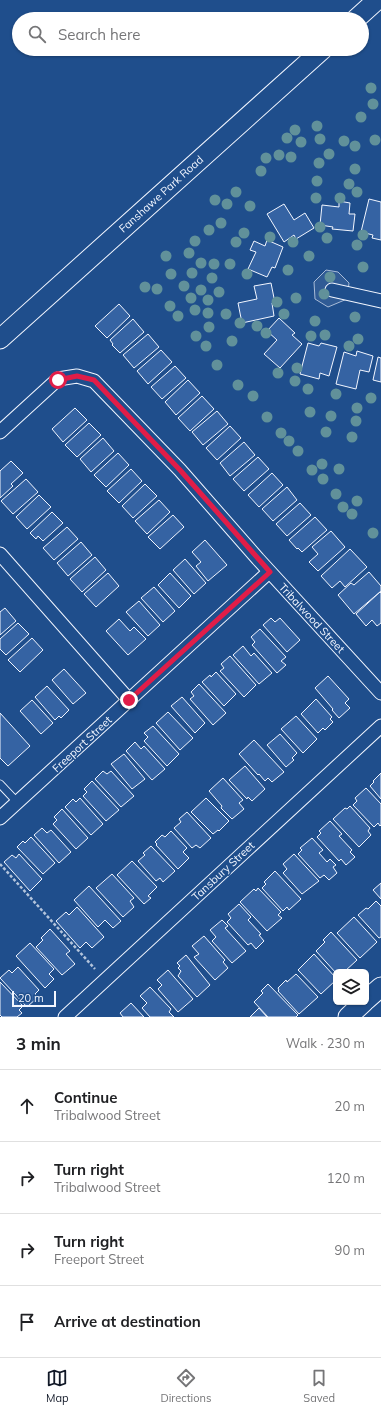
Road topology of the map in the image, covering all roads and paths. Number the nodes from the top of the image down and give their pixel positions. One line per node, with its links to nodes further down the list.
1 (377, 0): 2 (main road)
2 (364, 12)
3 (315, 56): 6 (main road, Fanshawe Park Road)
4 (332, 290): 5 (street)
5 (381, 301)
6 (0, 340)
7 (0, 432): 9 (street, Tribalwood Street)
8 (0, 554): 11 (street)
9 (270, 572): 10 (street, Tribalwood Street); 11 (street, Freeport Street)
10 (381, 693)
11 (129, 700): 14 (street, Freeport Street)
12 (381, 726): 21 (street, Tansbury Street)
13 (0, 784): 14 (lane)
14 (18, 802): 15 (street, Freeport Street)
15 (0, 818)
16 (0, 864): 17 (path)
17 (94, 969)
18 (381, 986): 19 (main road)
19 (369, 997)
20 (361, 1005): 22 (main road)
21 (65, 1017)
22 (348, 1017)

